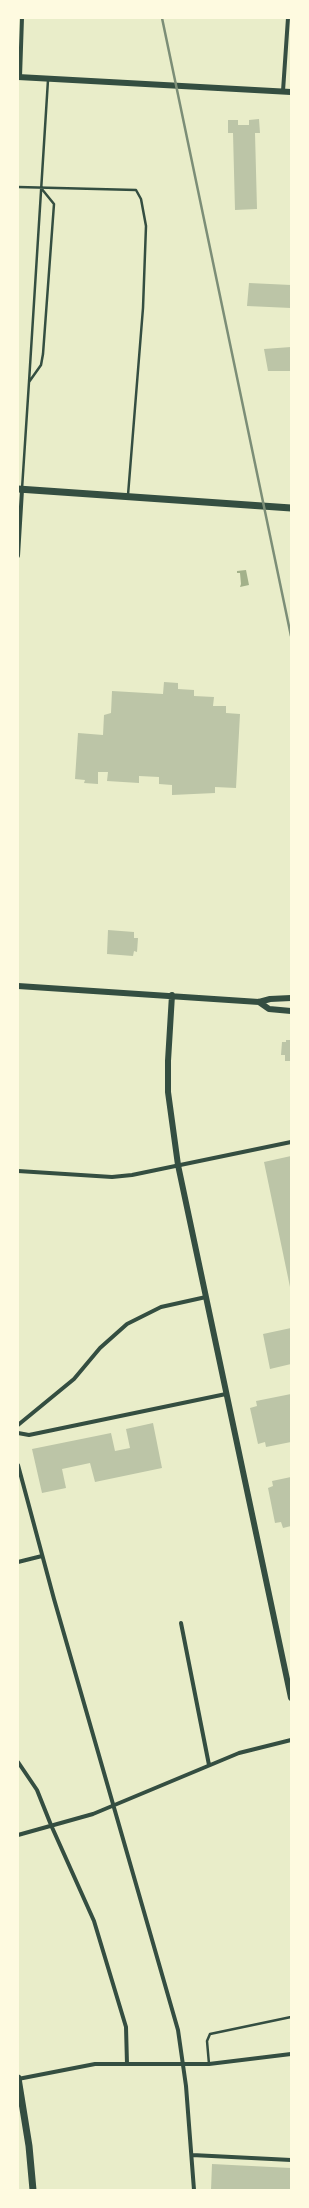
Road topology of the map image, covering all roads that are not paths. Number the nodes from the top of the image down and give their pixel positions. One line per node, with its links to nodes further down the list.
1 (22, 18): 3 (street)
2 (288, 18): 5 (street)
3 (19, 77): 4 (street)
4 (48, 79): 5 (street); 8 (lane)
5 (283, 91): 6 (street)
6 (291, 92)
7 (18, 187): 8 (lane)
8 (41, 188): 9 (lane); 9 (lane); 11 (lane)
9 (29, 382): 10 (lane)
10 (20, 489): 11 (main road); 13 (street)
11 (128, 497): 12 (main road)
12 (291, 508)
13 (18, 556)
14 (18, 986): 15 (street)
15 (172, 995): 17 (street); 20 (street)
16 (291, 998): 17 (street)
17 (259, 1002): 18 (street)
18 (291, 1011)
19 (291, 1142): 20 (street)
20 (178, 1165): 21 (street); 22 (street)
21 (18, 1171)
22 (206, 1297): 23 (street); 24 (street)
23 (226, 1394): 25 (street); 30 (street)
24 (18, 1425)
25 (18, 1433)
26 (18, 1465): 27 (street)
27 (42, 1556): 28 (street); 34 (street)
28 (18, 1562)
29 (181, 1623): 33 (street)
30 (291, 1698)
31 (291, 1740): 33 (street)
32 (18, 1762): 35 (street)
33 (209, 1765): 34 (street)
34 (114, 1805): 35 (street); 40 (street)
35 (51, 1825): 36 (street); 39 (street)
36 (18, 1835)
37 (291, 2017): 41 (lane)
38 (291, 2054): 41 (street)
39 (127, 2064): 40 (street); 42 (street)
40 (183, 2064): 41 (street); 43 (street)
41 (209, 2064)
42 (18, 2079): 45 (main road)
43 (192, 2155): 44 (street); 46 (street)
44 (291, 2160)
45 (33, 2190)
46 (194, 2190)

